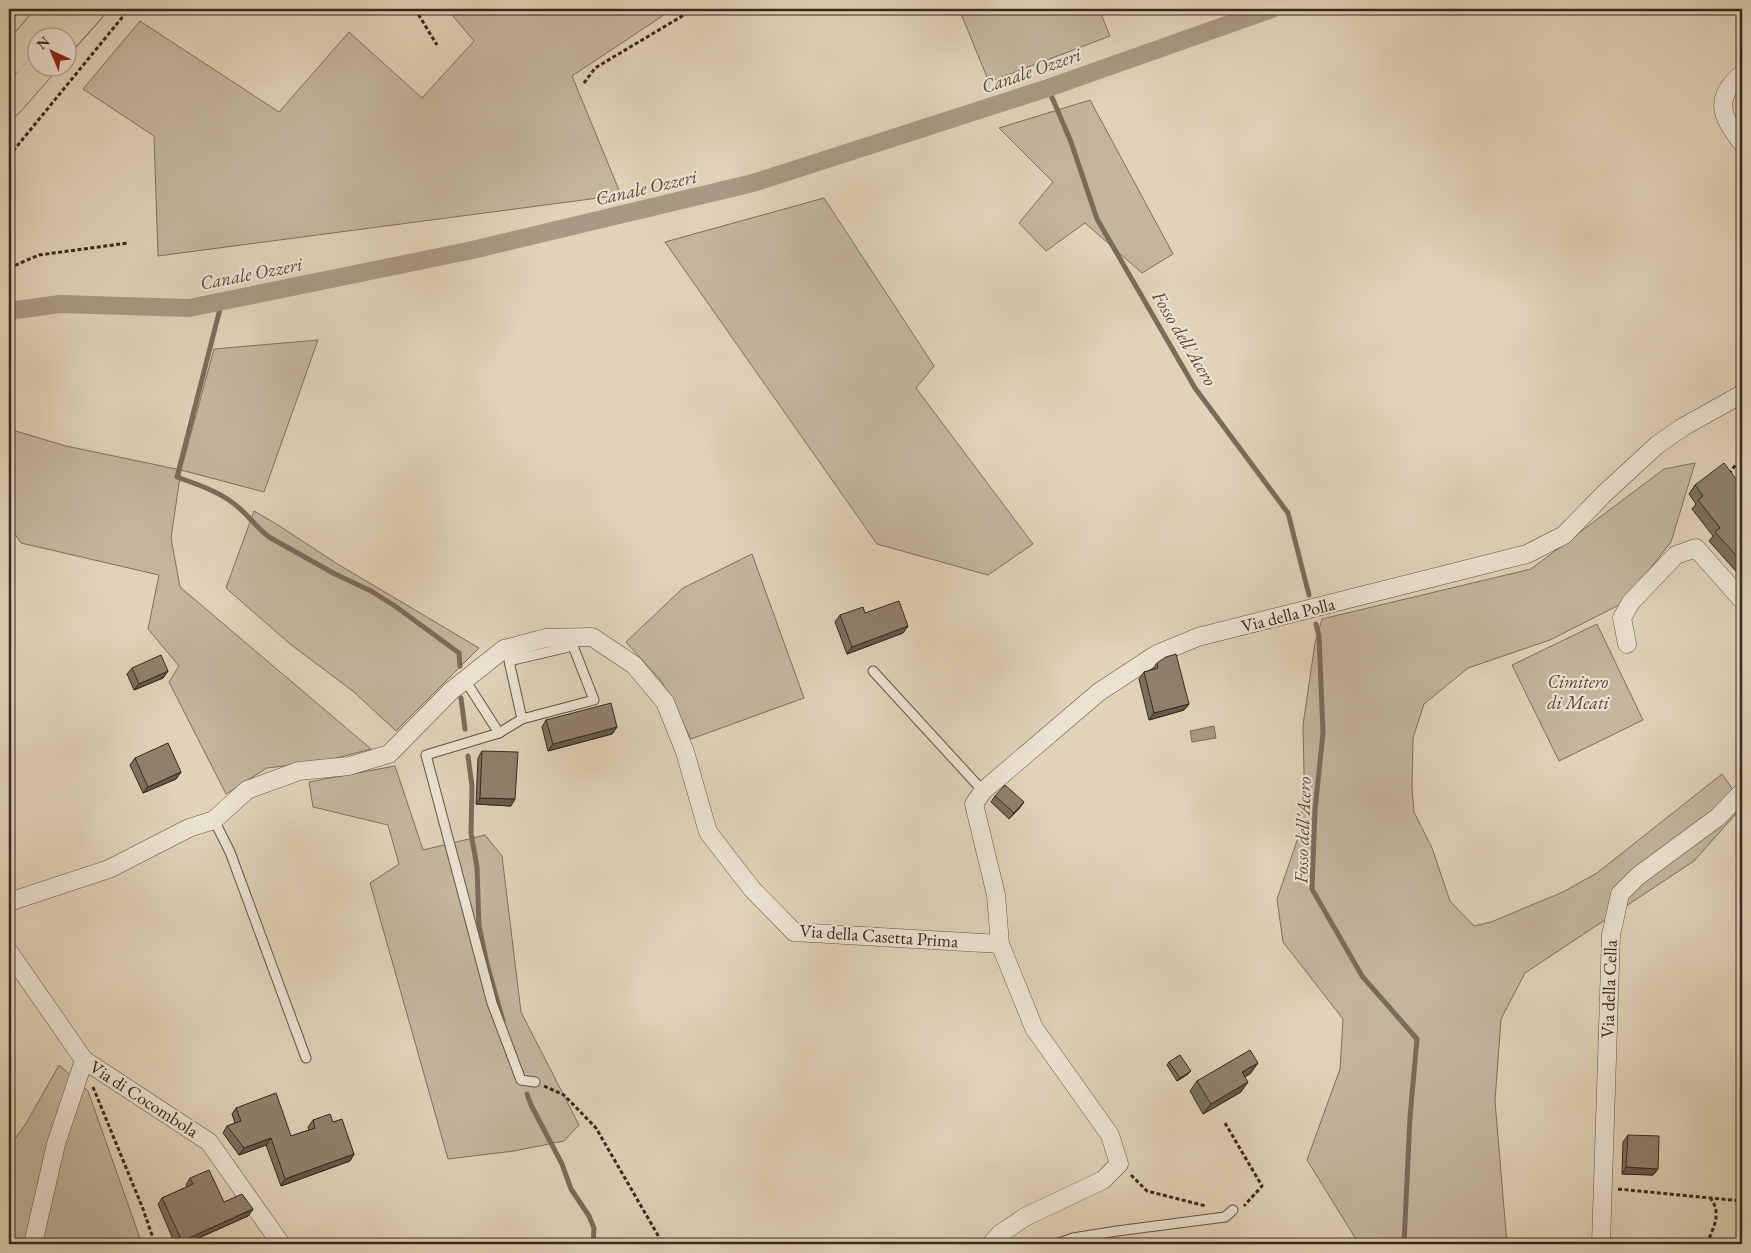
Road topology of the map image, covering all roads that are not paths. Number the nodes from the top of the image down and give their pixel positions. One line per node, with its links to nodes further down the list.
1 (54, 9): 4 (highway)
2 (91, 9): 3 (highway)
3 (74, 28)
4 (9, 61)
5 (1742, 74): 8 (street)
6 (31, 78): 7 (highway)
7 (9, 103)
8 (1742, 142)
9 (1742, 394): 16 (street, Via della Polla)
10 (1742, 600): 11 (street)
11 (1627, 644)
12 (874, 671): 16 (lane)
13 (465, 680): 15 (lane); 18 (street, Via della Casetta Prima); 20 (street, Via della Casetta Prima)
14 (522, 719): 14 (lane); 15 (lane)
15 (499, 733): 24 (lane)
16 (983, 791): 20 (street)
17 (1742, 792): 30 (street, Via della Cella)
18 (214, 820): 19 (street, Via della Casetta Prima); 22 (lane)
19 (9, 902)
20 (1000, 944): 28 (street)
21 (9, 952): 23 (street, Via di Cocombola)
22 (306, 1058)
23 (84, 1060): 26 (street); 27 (street, Via di Cocombola)
24 (535, 1082)
25 (1232, 1210): 29 (lane)
26 (33, 1244)
27 (281, 1244)
28 (991, 1244)
29 (1056, 1244)
30 (1601, 1244)

